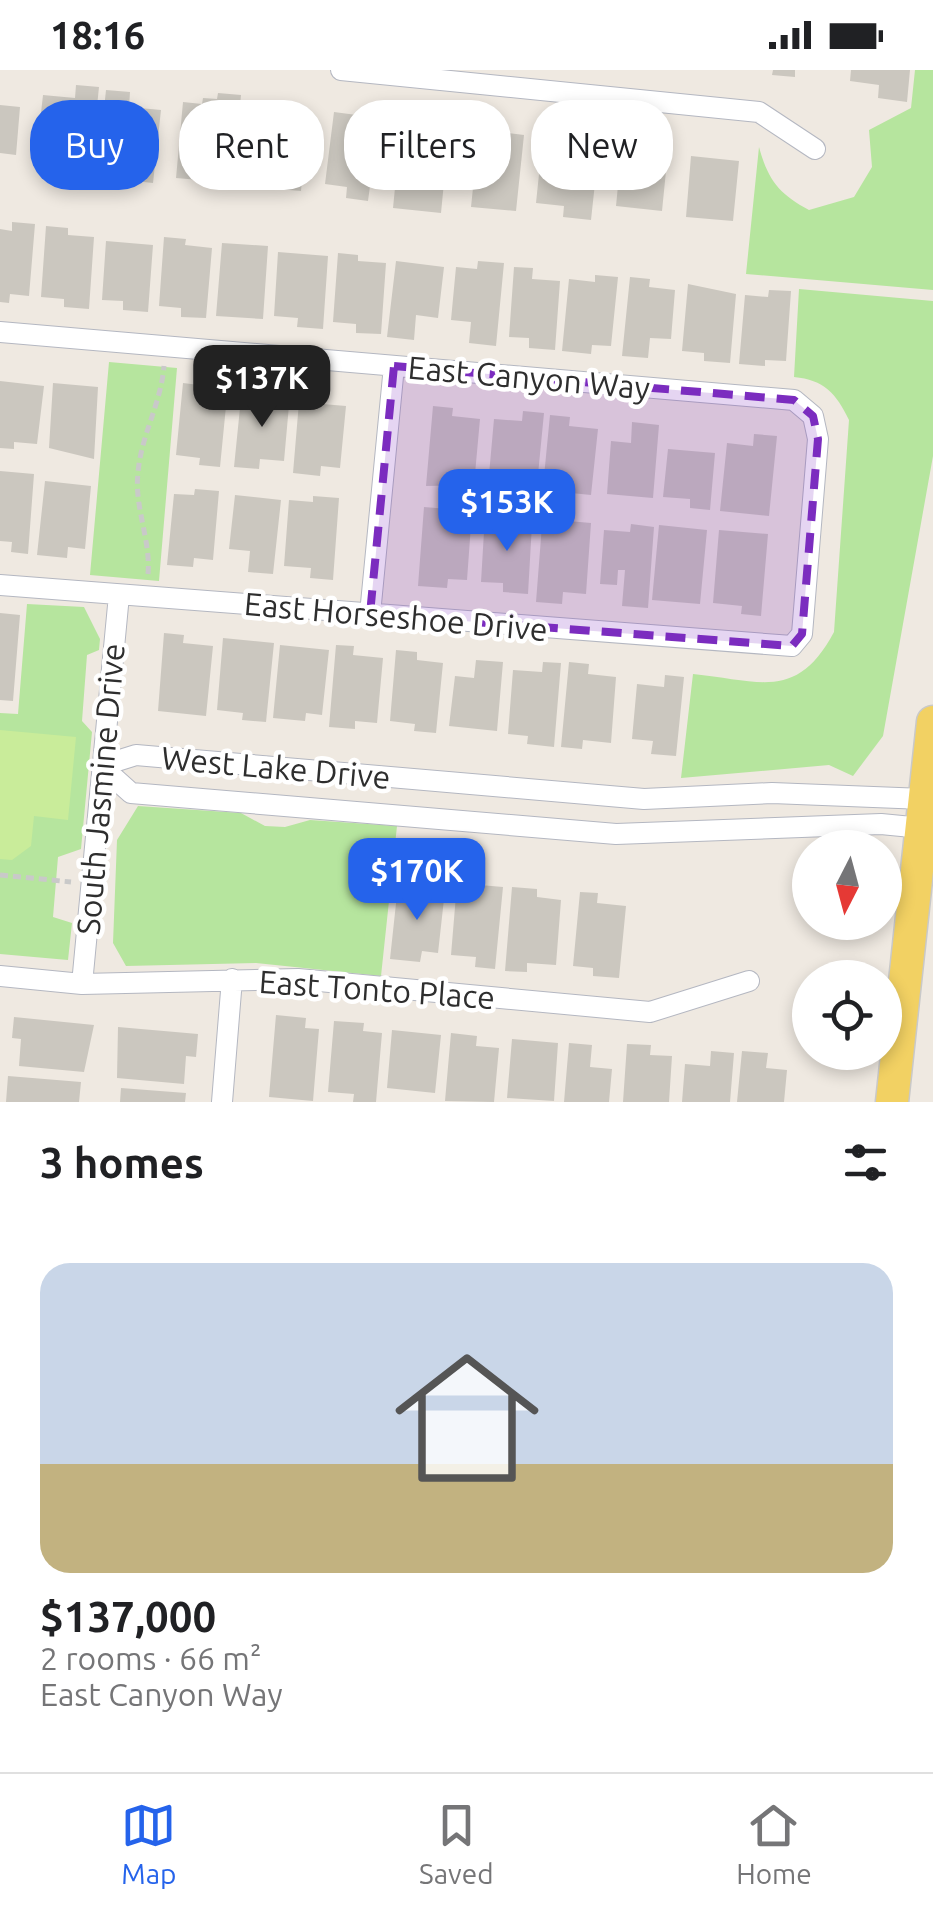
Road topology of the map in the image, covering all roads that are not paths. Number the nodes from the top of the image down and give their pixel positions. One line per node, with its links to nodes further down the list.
1 (340, 70): 2 (street)
2 (439, 75): 3 (street)
3 (815, 150)
4 (0, 332): 5 (street, East Canyon Way)
5 (394, 366): 8 (street); 9 (street, East Canyon Way)
6 (0, 585): 7 (street, East Horseshoe Drive)
7 (119, 595): 8 (street, East Horseshoe Drive); 11 (street, South Jasmine Drive)
8 (370, 614): 9 (street, East Horseshoe Drive)
9 (792, 646)
10 (933, 722): 14 (main road)
11 (101, 766): 12 (street, West Lake Drive); 13 (street, West Lake Drive); 18 (street, South Jasmine Drive)
12 (268, 767): 13 (street); 14 (street, West Lake Drive)
13 (266, 805): 14 (street, West Lake Drive)
14 (923, 813): 20 (main road)
15 (0, 976): 18 (street, East Tonto Place)
16 (232, 979): 17 (street, East Tonto Place); 18 (street, East Tonto Place); 19 (street)
17 (749, 980)
18 (82, 984)
19 (222, 1102)
20 (892, 1102)

